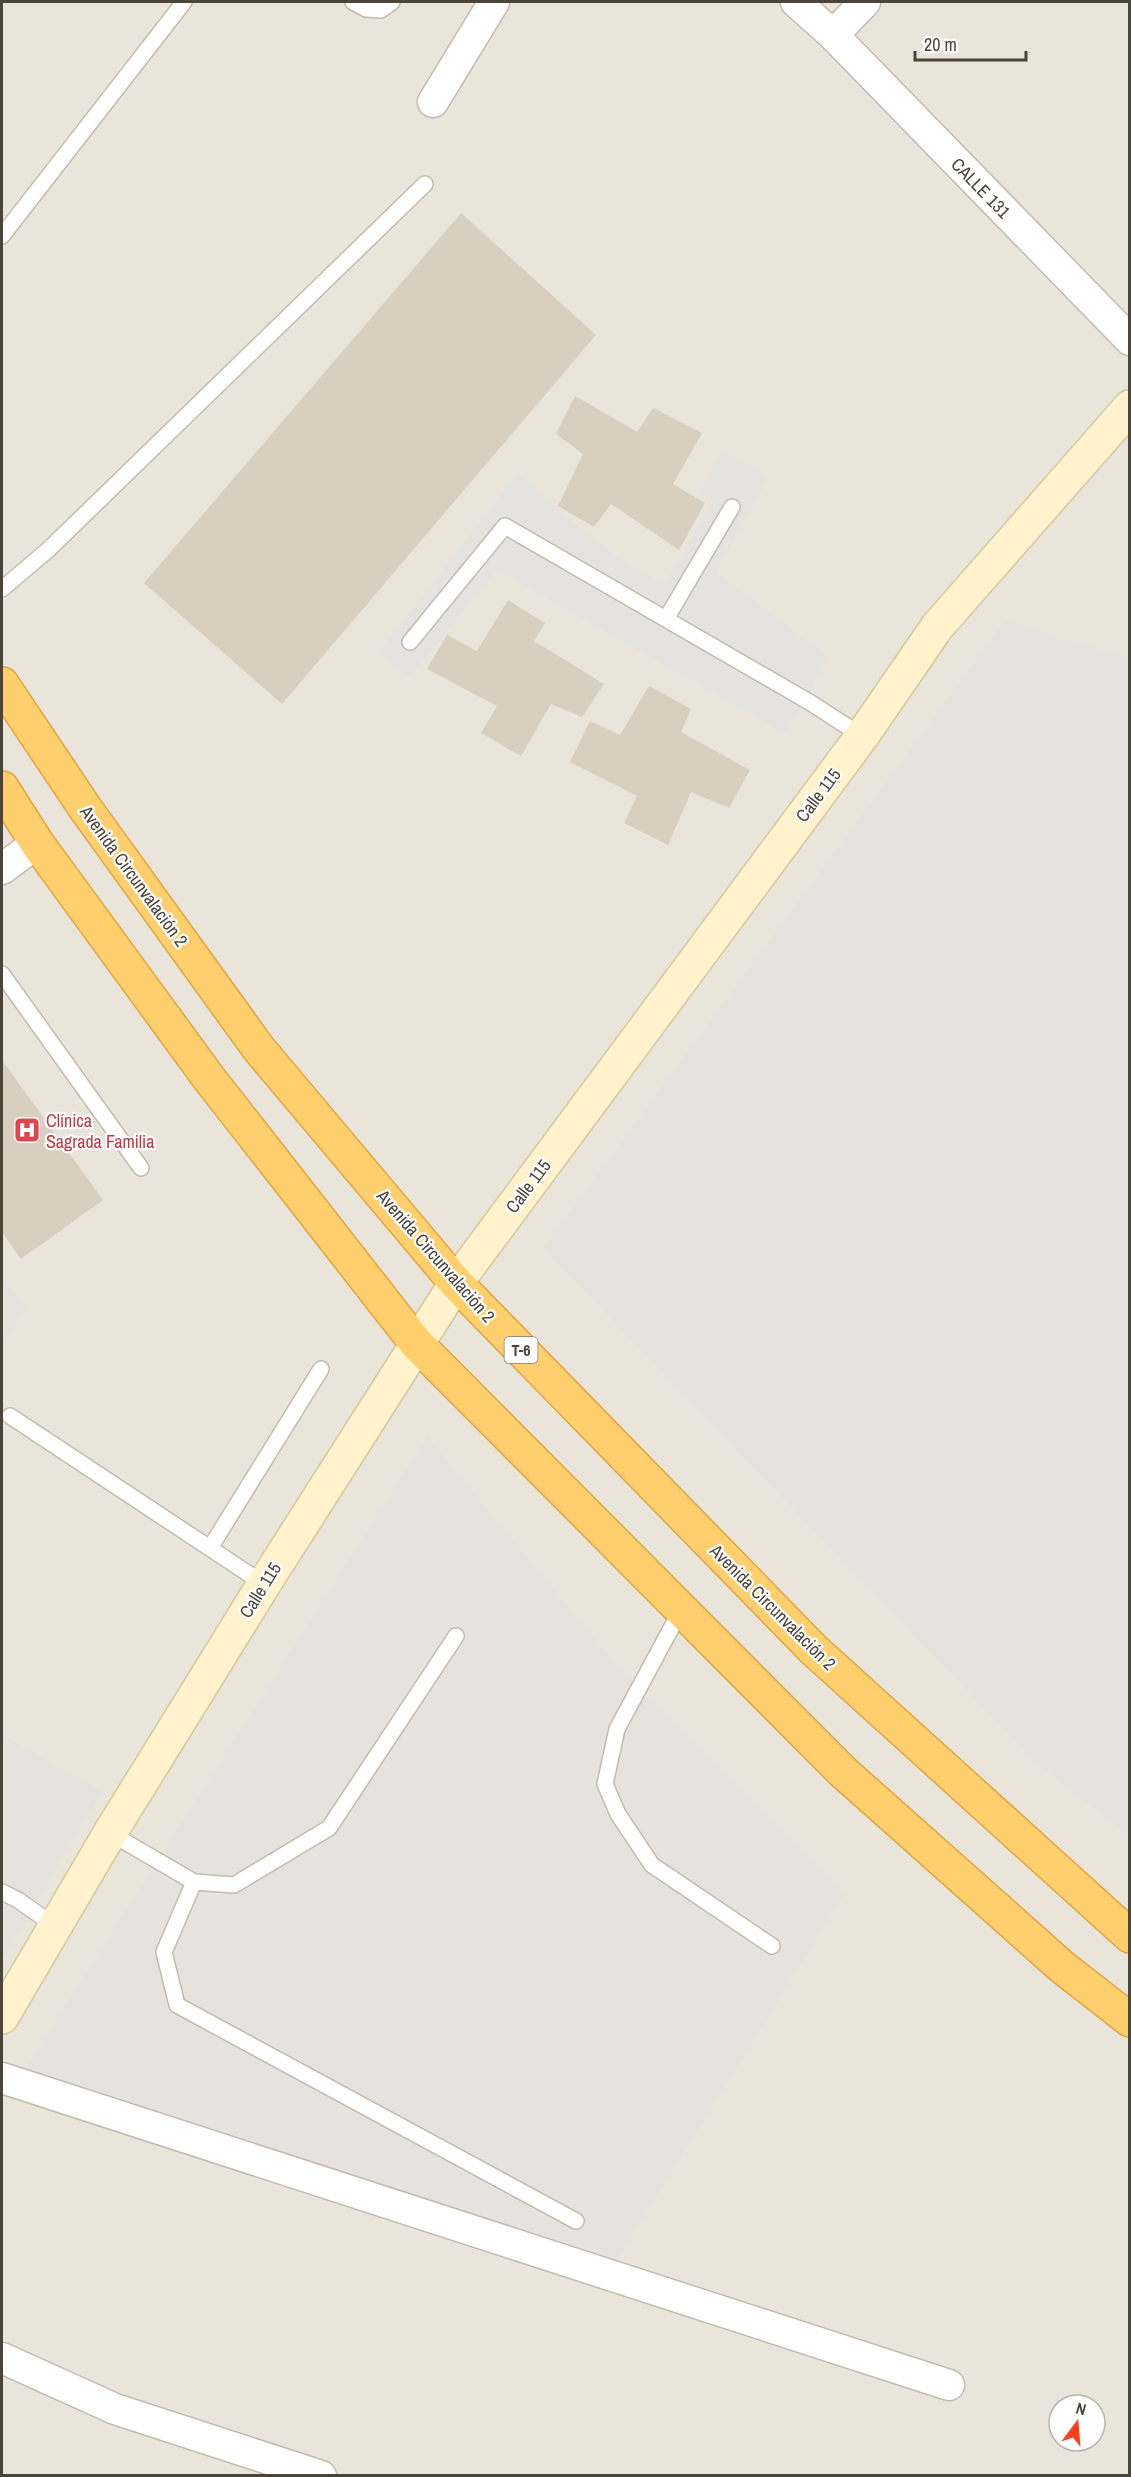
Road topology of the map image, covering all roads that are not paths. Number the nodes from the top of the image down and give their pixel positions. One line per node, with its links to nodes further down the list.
1 (184, 2): 10 (lane)
2 (353, 2): 3 (lane)
3 (392, 2)
4 (494, 2): 8 (street)
5 (796, 2): 7 (street, CALLE 131)
6 (865, 2): 7 (street)
7 (833, 35): 11 (street, CALLE 131)
8 (434, 102)
9 (424, 184): 14 (lane)
10 (2, 236)
11 (1130, 340)
12 (1130, 407): 18 (main road, Calle 115)
13 (732, 507): 15 (lane)
14 (2, 588)
15 (666, 619): 16 (lane); 18 (lane)
16 (410, 642)
17 (2, 684): 24 (highway, Avenida Circunvalación 2 / T-6)
18 (862, 736): 24 (main road, Calle 115)
19 (2, 788): 20 (highway)
20 (37, 843): 21 (street); 25 (highway)
21 (2, 869)
22 (2, 974): 23 (lane)
23 (141, 1168)
24 (456, 1283): 25 (main road, Calle 115); 36 (highway, Avenida Circunvalación 2 / T-6)
25 (416, 1343): 29 (main road, Calle 115); 30 (highway)
26 (321, 1369): 28 (lane)
27 (10, 1416): 28 (lane)
28 (210, 1548): 29 (lane)
29 (264, 1584): 32 (main road, Calle 115)
30 (681, 1610): 37 (lane); 39 (highway)
31 (456, 1636): 33 (lane)
32 (110, 1833): 33 (lane); 35 (main road, Calle 115)
33 (194, 1882): 41 (lane)
34 (2, 1892): 35 (lane)
35 (55, 1926): 38 (main road, Calle 115)
36 (1130, 1936)
37 (772, 1946)
38 (2, 2017)
39 (1130, 2020)
40 (2, 2078): 43 (street)
41 (576, 2221)
42 (2, 2358): 44 (street)
43 (949, 2385)
44 (321, 2475)

